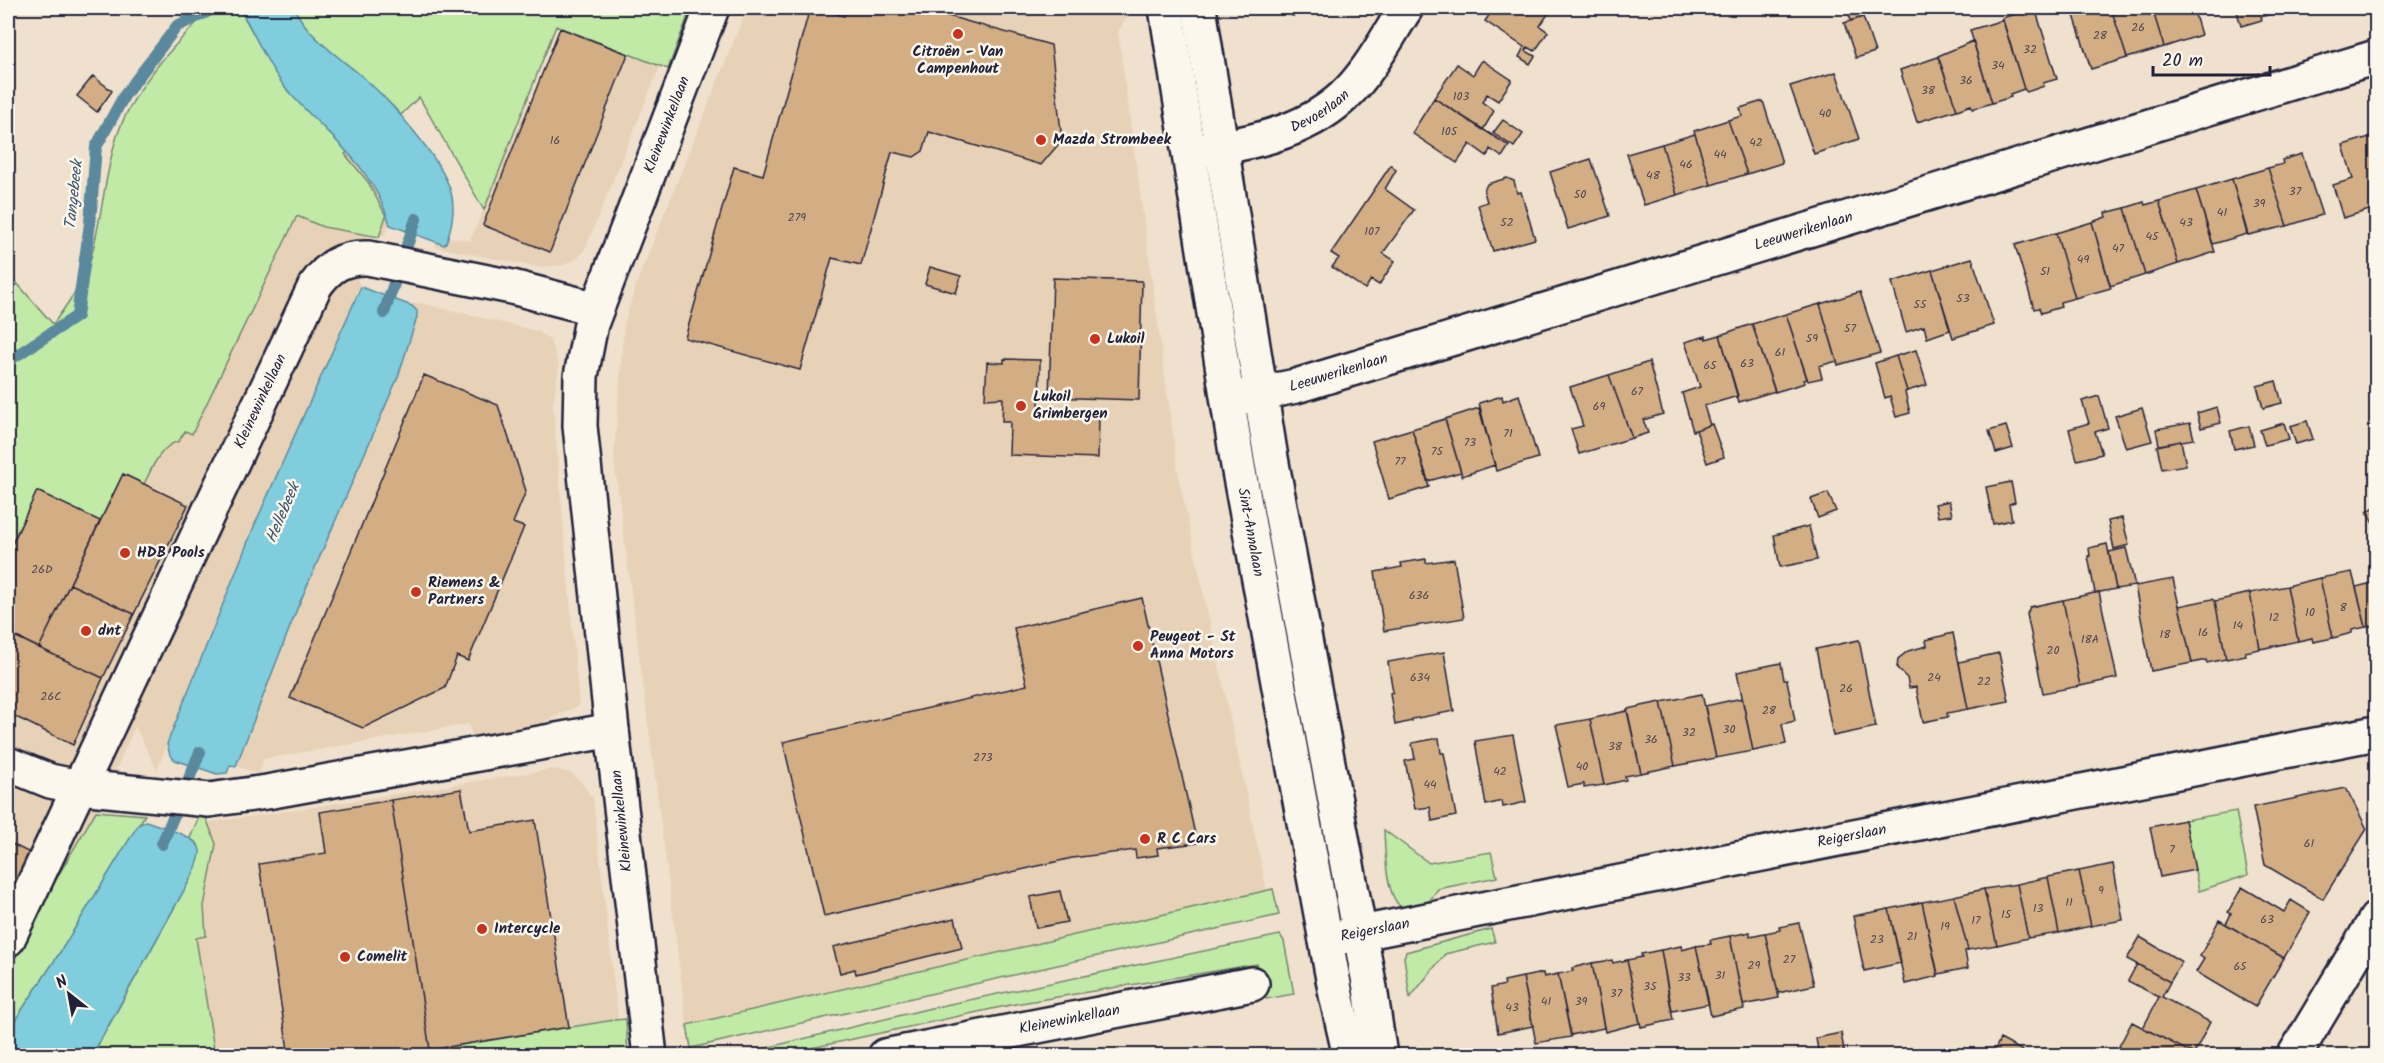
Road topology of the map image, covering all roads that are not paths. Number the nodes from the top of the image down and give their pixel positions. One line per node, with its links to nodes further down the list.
1 (712, 8): 8 (street, Kleinewinkellaan)
2 (1166, 8): 7 (street, Sint-Annalaan)
3 (1199, 8): 6 (street)
4 (1406, 8): 6 (street, Devoerlaan)
5 (2376, 57): 9 (street, Leeuwerikenlaan)
6 (1223, 147): 7 (street, Devoerlaan); 9 (street)
7 (1189, 152): 10 (street, Sint-Annalaan)
8 (596, 309): 11 (street, Kleinewinkellaan); 14 (street, Kleinewinkellaan)
9 (1262, 394): 10 (street, Leeuwerikenlaan); 16 (street)
10 (1227, 400): 18 (street, Sint-Annalaan)
11 (612, 730): 14 (street); 20 (street, Kleinewinkellaan)
12 (2376, 733): 16 (street, Reigerslaan)
13 (8, 764): 14 (street)
14 (79, 787): 17 (street, Kleinewinkellaan)
15 (2376, 919): 24 (street)
16 (1359, 933): 18 (street, Reigerslaan); 23 (street)
17 (8, 939)
18 (1326, 940): 22 (street, Sint-Annalaan)
19 (1252, 984): 21 (street, Kleinewinkellaan)
20 (650, 1056)
21 (885, 1056)
22 (1350, 1056)
23 (1380, 1056)
24 (2294, 1056)

